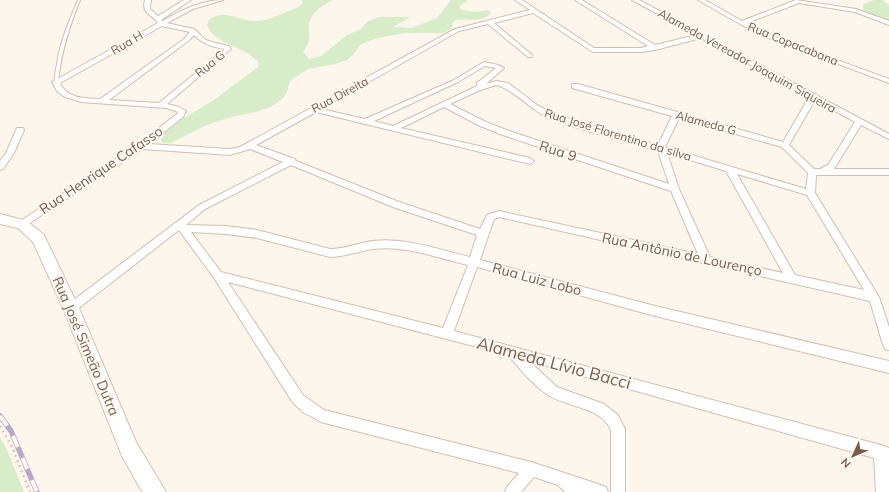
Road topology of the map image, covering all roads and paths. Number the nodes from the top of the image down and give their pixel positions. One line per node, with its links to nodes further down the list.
1 (78, 0): 19 (lane)
2 (148, 0): 11 (street)
3 (188, 0): 11 (street, Rua H)
4 (220, 0): 11 (street)
5 (518, 0): 10 (street)
6 (578, 0): 17 (street)
7 (635, 0): 16 (street, Alameda Vereador Joaquim Siqueira)
8 (701, 0): 13 (street, Rua Copacabana)
9 (800, 0): 13 (street); 14 (street)
10 (534, 11): 12 (street, Rua Direita); 17 (street)
11 (160, 22): 15 (street, Rua G); 19 (street, Rua H)
12 (488, 22): 18 (street); 27 (street, Rua Direita)
13 (742, 23): 20 (street, Rua Copacabana)
14 (889, 23)
15 (194, 31): 24 (street); 26 (street, Rua G)
16 (701, 36): 17 (street); 23 (street, Alameda Vereador Joaquim Siqueira)
17 (655, 48)
18 (530, 56)
19 (56, 82): 24 (street, Rua Henrique Cafasso)
20 (887, 82)
21 (575, 86): 28 (street, Alameda G)
22 (475, 89): 25 (street, Rua José Florentino da silva); 29 (street); 39 (street, Rua José Florentino da silva)
23 (813, 98): 30 (street, Alameda Vereador Joaquim Siqueira); 36 (street)
24 (101, 102): 26 (street, Rua Henrique Cafasso)
25 (445, 104): 31 (street, Rua José Florentino da silva); 46 (street, Rua 9)
26 (161, 105): 37 (street, Rua Henrique Cafasso)
27 (314, 109): 29 (street); 38 (street, Rua Direita)
28 (676, 115): 36 (street, Alameda G); 39 (street)
29 (365, 122): 31 (street)
30 (859, 122): 33 (street, Alameda Vereador Joaquim Siqueira); 44 (street)
31 (392, 129): 41 (street)
32 (20, 130): 42 (street)
33 (875, 130): 34 (street); 35 (street, Alameda Vereador Joaquim Siqueira)
34 (889, 132)
35 (889, 137)
36 (785, 145): 44 (street)
37 (142, 146): 38 (street, Rua Direita); 49 (street, Rua Henrique Cafasso)
38 (251, 146): 40 (street)
39 (660, 148): 43 (street, Rua José Florentino da silva); 46 (street)
40 (292, 161): 50 (street); 51 (street)
41 (530, 161)
42 (0, 167)
43 (729, 168): 47 (street, Rua José Florentino da silva); 55 (street)
44 (817, 172): 45 (street); 47 (street)
45 (889, 172)
46 (675, 189): 52 (street)
47 (810, 194): 56 (street)
48 (0, 219): 49 (main road, Rua José Simeão Dutra)
49 (22, 224): 57 (main road, Rua José Simeão Dutra)
50 (180, 227): 53 (street, Rua Luiz Lobo); 54 (street); 57 (street)
51 (483, 232): 52 (street, Rua Antônio de Lourenço); 53 (street)
52 (706, 260): 55 (street, Rua Antônio de Lourenço)
53 (474, 262): 58 (street); 61 (street, Rua Luiz Lobo)
54 (218, 274): 58 (street, Alameda Lívio Bacci); 64 (street)
55 (792, 279): 56 (street, Rua Antônio de Lourenço)
56 (874, 297): 59 (street)
57 (71, 308): 67 (main road, Rua José Simeão Dutra)
58 (447, 334): 60 (street, Alameda Lívio Bacci)
59 (889, 345)
60 (511, 351): 63 (street, Alameda Lívio Bacci); 71 (street)
61 (889, 367)
62 (0, 426): 66 (path)
63 (885, 453): 72 (street)
64 (531, 469): 65 (street); 68 (street)
65 (561, 478): 69 (street); 70 (street)
66 (30, 492)
67 (156, 492)
68 (512, 492)
69 (574, 492)
70 (601, 492)
71 (618, 492)
72 (883, 492)

